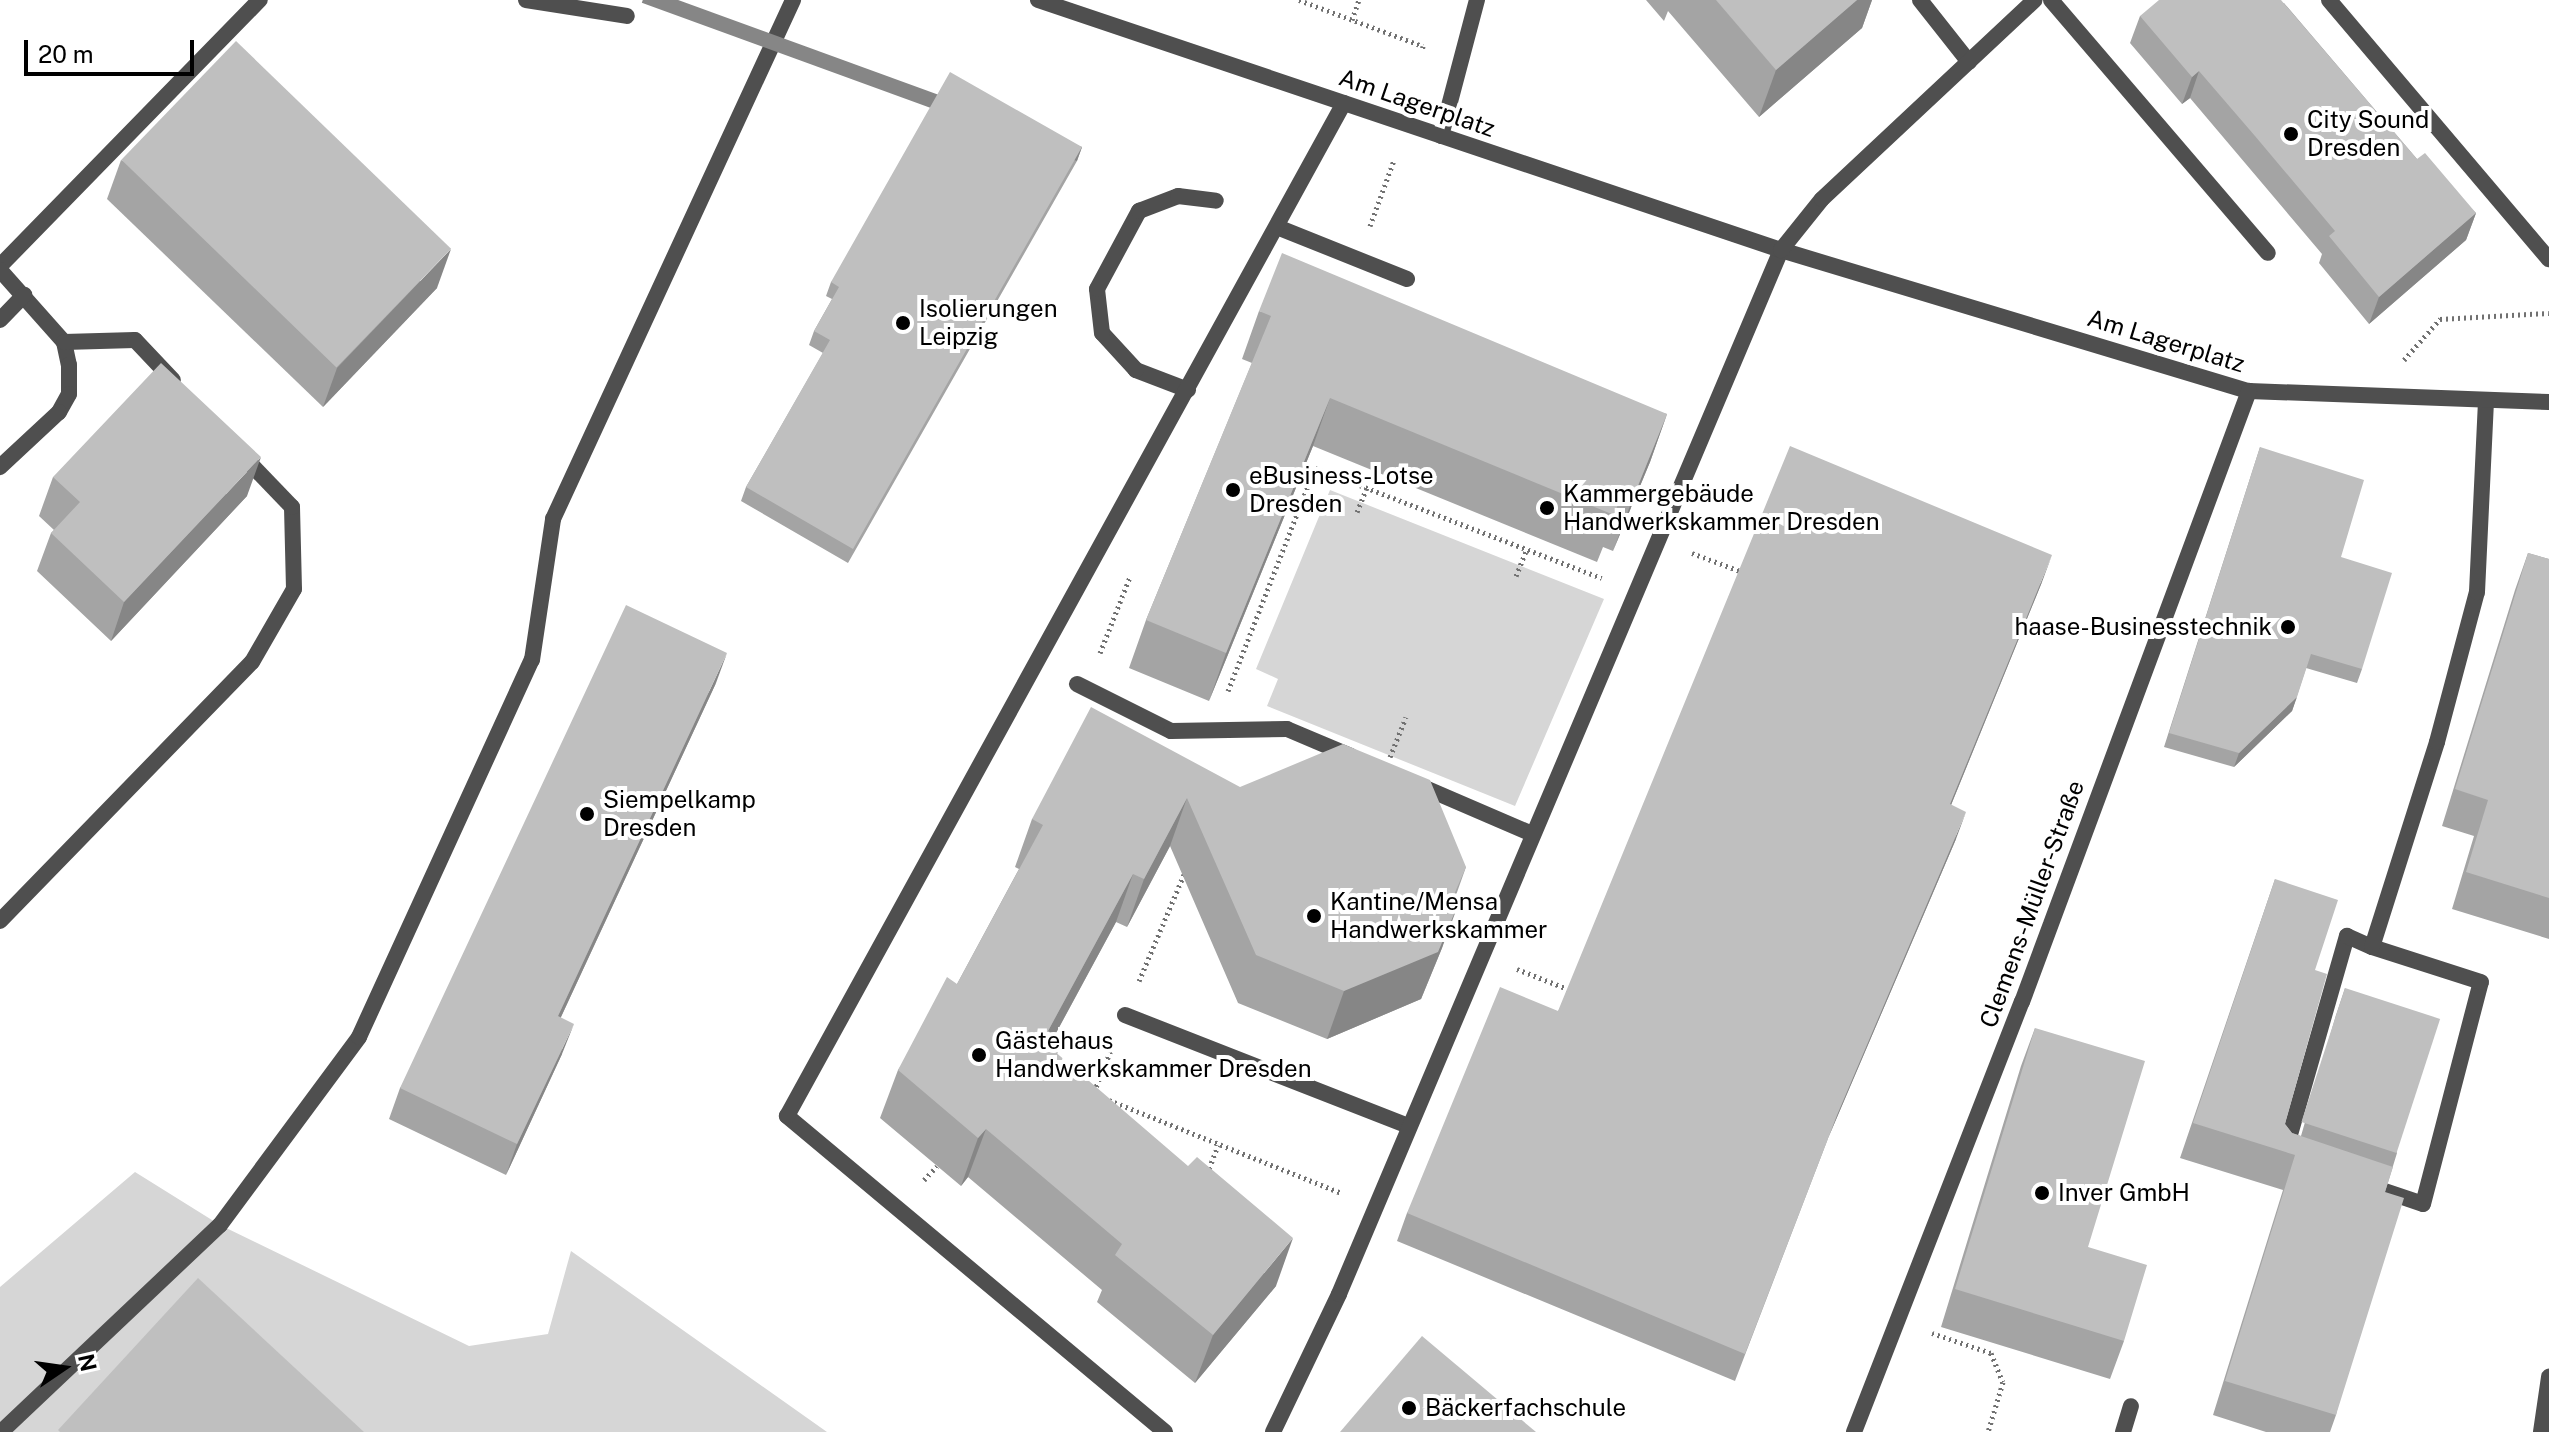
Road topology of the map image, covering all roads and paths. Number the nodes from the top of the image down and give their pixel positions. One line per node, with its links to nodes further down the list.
1 (260, 0): 25 (street)
2 (526, 0): 12 (street)
3 (793, 0): 70 (street)
4 (1038, 0): 16 (street, Am Lagerplatz)
5 (1299, 0): 13 (path)
6 (1359, 0): 13 (path)
7 (1477, 0): 18 (street)
8 (1920, 0): 15 (street)
9 (2035, 0): 15 (street)
10 (2051, 0): 22 (street)
11 (2329, 0): 24 (street)
12 (627, 16)
13 (1352, 20): 14 (path)
14 (1421, 59)
15 (1969, 62): 21 (street)
16 (1344, 103): 17 (street, Am Lagerplatz); 20 (street)
17 (1409, 126): 18 (street, Am Lagerplatz); 23 (path)
18 (1441, 136): 21 (street, Am Lagerplatz)
19 (1216, 201): 31 (street)
20 (1277, 227): 23 (street); 31 (street)
21 (1781, 250): 32 (street, Am Lagerplatz); 41 (street)
22 (2268, 253)
23 (1359, 258): 26 (street)
24 (2549, 259)
25 (0, 268): 27 (street)
26 (1407, 279)
27 (24, 295): 29 (street); 30 (street)
28 (2549, 313): 34 (path)
29 (0, 320)
30 (64, 342): 33 (street); 38 (street)
31 (1188, 390): 71 (street)
32 (2249, 391): 34 (street, Am Lagerplatz); 67 (street, Clemens-Müller-Straße)
33 (187, 396)
34 (2373, 399): 35 (street, Am Lagerplatz)
35 (2486, 402): 36 (street, Am Lagerplatz); 55 (street)
36 (2549, 402)
37 (229, 440): 54 (street)
38 (0, 467)
39 (1367, 487): 40 (path); 42 (path); 49 (path)
40 (1357, 512)
41 (1658, 540): 43 (path); 45 (street)
42 (1527, 549): 44 (path); 45 (path)
43 (1740, 571)
44 (1516, 576)
45 (1636, 591): 52 (street)
46 (1077, 684): 49 (street)
47 (1406, 717): 48 (path)
48 (1401, 730)
49 (1212, 731): 50 (street)
50 (1371, 765)
51 (1398, 776): 52 (street)
52 (1532, 834): 56 (street)
53 (1189, 861): 58 (path)
54 (0, 921)
55 (2372, 947): 63 (street); 64 (street)
56 (1481, 955): 57 (path); 61 (street)
57 (1568, 989)
58 (1125, 1015): 60 (path); 61 (street)
59 (1080, 1087): 60 (path)
60 (1093, 1093): 62 (path)
61 (1408, 1126): 66 (street)
62 (1218, 1145): 65 (path); 66 (path)
63 (2297, 1162)
64 (2353, 1181)
65 (1204, 1182)
66 (1374, 1206): 72 (street)
67 (1897, 1322): 73 (street, Clemens-Müller-Straße); 74 (path)
68 (2549, 1377): 76 (street)
69 (2131, 1406): 75 (street)
70 (1, 1432)
71 (1165, 1432)
72 (1273, 1432)
73 (1854, 1432)
74 (1988, 1432)
75 (2123, 1432)
76 (2541, 1432)

